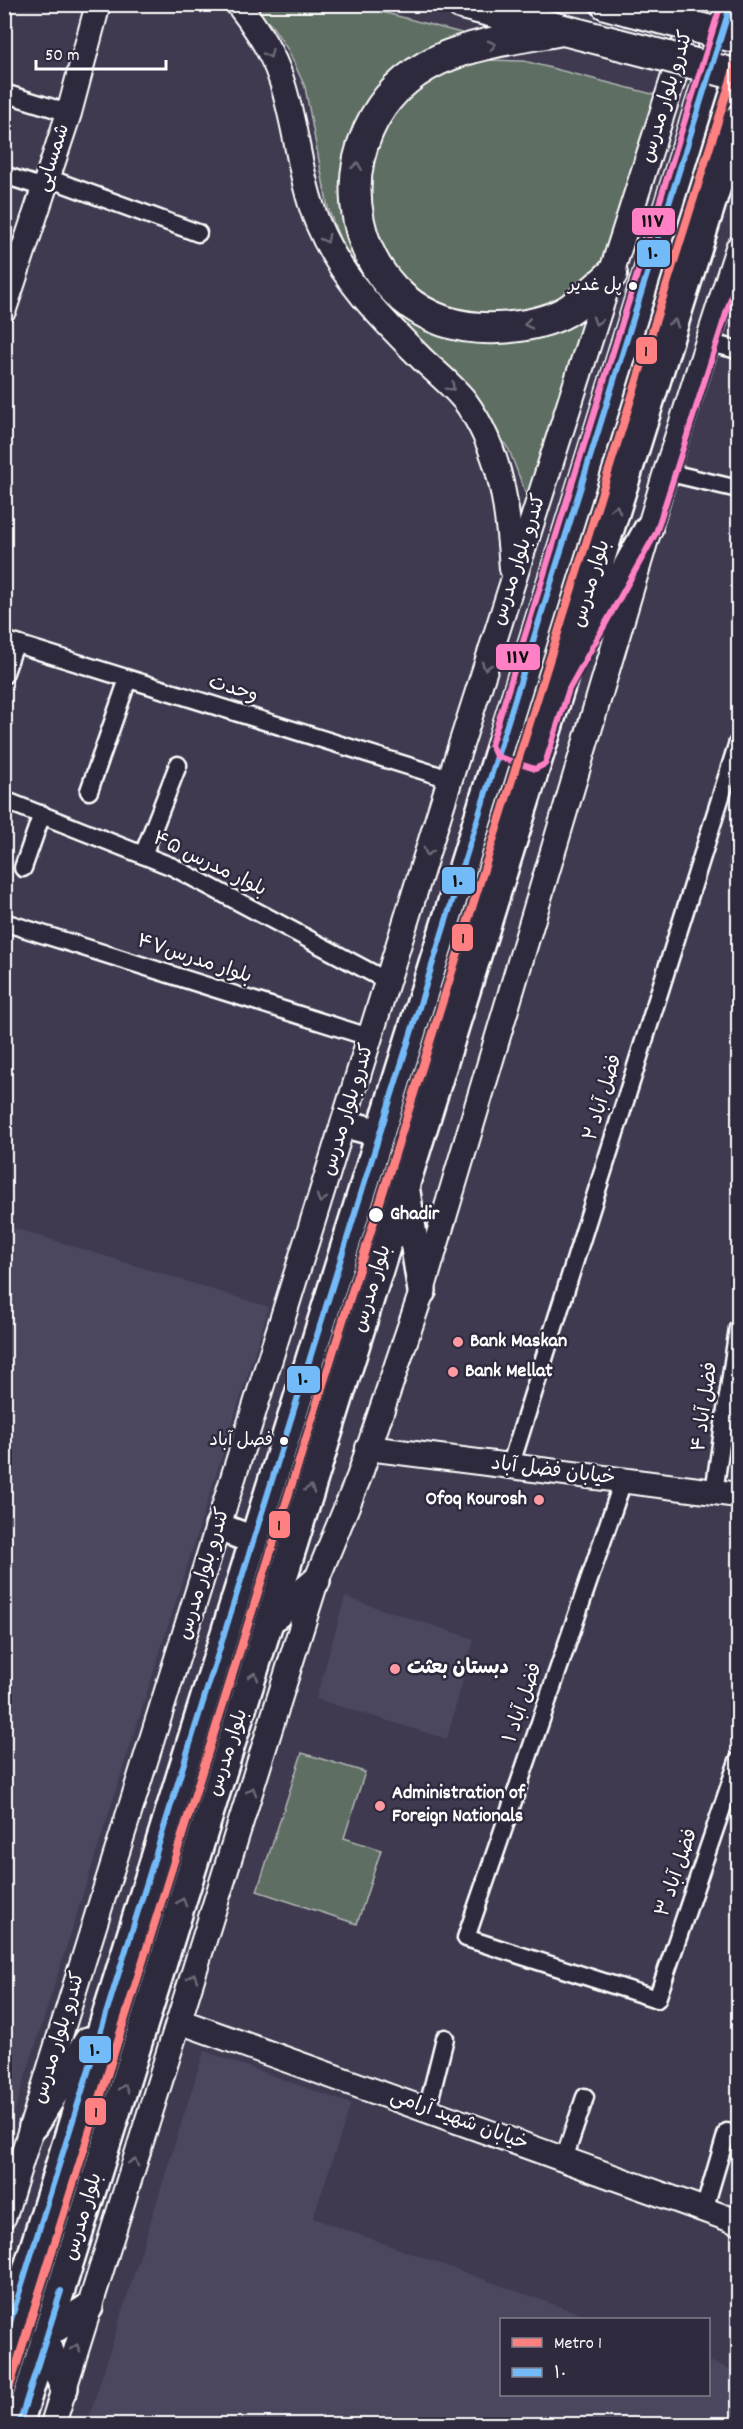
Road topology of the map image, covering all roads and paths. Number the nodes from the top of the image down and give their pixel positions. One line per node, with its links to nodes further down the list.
1 (98, 4): 11 (main road, شمسایی)
2 (238, 4): 24 (main road, one-way to 24)
3 (462, 4): 7 (highway)
4 (697, 4): 17 (main road, کندرو بلوار مدرس)
5 (731, 4): 30 (main road, بلوار مدرس)
6 (617, 7): 8 (highway, bridge)
7 (562, 30): 9 (highway, bridge); 17 (highway, one-way to 7)
8 (738, 38)
9 (738, 75)
10 (4, 93): 11 (street)
11 (69, 112): 14 (main road, شمسایی)
12 (738, 120): 28 (main road, بلوار مدرس, one-way to 12)
13 (4, 175): 14 (street)
14 (46, 183): 15 (street); 18 (main road, شمسایی)
15 (198, 232)
16 (737, 257): 19 (main road)
17 (612, 274): 24 (main road, کندرو بلوار مدرس, one-way to 24)
18 (4, 309)
19 (706, 342): 20 (street); 21 (main road)
20 (738, 350)
21 (666, 472): 22 (street); 23 (main road)
22 (738, 489)
23 (648, 529): 28 (main road); 45 (main road)
24 (513, 583): 33 (main road, کندرو بلوار مدرس, one-way to 33)
25 (10, 642): 26 (street); 27 (street, وحدت)
26 (4, 675)
27 (128, 679): 33 (street, وحدت); 34 (street)
28 (561, 685): 31 (main road, بلوار مدرس)
29 (738, 742): 48 (street, فضل آباد ۲)
30 (500, 748): 31 (main road); 43 (main road, بلوار مدرس)
31 (537, 760): 44 (main road, بلوار مدرس)
32 (178, 765): 37 (street)
33 (450, 779): 40 (main road, کندرو بلوار مدرس, one-way to 40)
34 (89, 791)
35 (4, 800): 36 (street, ۴۵ بلوار مدرس)
36 (42, 814): 37 (street, ۴۵ بلوار مدرس); 38 (street)
37 (143, 855): 40 (street, ۴۵ بلوار مدرس)
38 (23, 868)
39 (4, 922): 41 (street, بلوار مدرس۴۷)
40 (389, 982): 41 (main road, کندرو بلوار مدرس)
41 (372, 1038): 42 (main road, کندرو بلوار مدرس)
42 (345, 1124): 43 (main road); 52 (main road, کندرو بلوار مدرس, one-way to 52)
43 (380, 1133): 53 (main road, بلوار مدرس)
44 (405, 1184): 45 (main road); 55 (main road, بلوار مدرس, one-way to 44)
45 (422, 1291): 47 (main road)
46 (738, 1328): 50 (street, فضل آباد ۴)
47 (368, 1448): 48 (main road, خیابان فضل آباد); 54 (main road)
48 (510, 1467): 49 (main road, خیابان فضل آباد)
49 (622, 1481): 50 (main road, خیابان فضل آباد); 57 (street, فضل آباد ۱)
50 (714, 1492): 51 (main road, خیابان فضل آباد)
51 (738, 1495)
52 (219, 1527): 53 (main road); 63 (main road, کندرو بلوار مدرس)
53 (253, 1540): 58 (main road, بلوار مدرس)
54 (316, 1581): 55 (main road); 59 (main road, one-way to 54)
55 (272, 1619): 70 (main road, بلوار مدرس, one-way to 55)
56 (738, 1761): 57 (street, فضل آباد ۳)
57 (657, 1999)
58 (105, 2015): 63 (main road); 71 (main road, بلوار مدرس)
59 (179, 2021): 62 (main road, خیابان شهید آرامی); 69 (main road, one-way to 59)
60 (445, 2038): 62 (street)
61 (585, 2097): 65 (street)
62 (427, 2110): 65 (main road, خیابان شهید آرامی)
63 (33, 2126): 67 (main road, کندرو بلوار مدرس)
64 (727, 2132): 66 (street)
65 (564, 2159): 66 (main road, خیابان شهید آرامی)
66 (704, 2210): 68 (main road, خیابان شهید آرامی)
67 (4, 2216)
68 (738, 2222)
69 (89, 2307): 70 (main road); 72 (main road, one-way to 69)
70 (46, 2337): 72 (main road); 73 (main road, بلوار مدرس)
71 (4, 2344)
72 (64, 2388): 74 (main road)
73 (19, 2424)
74 (53, 2424)

